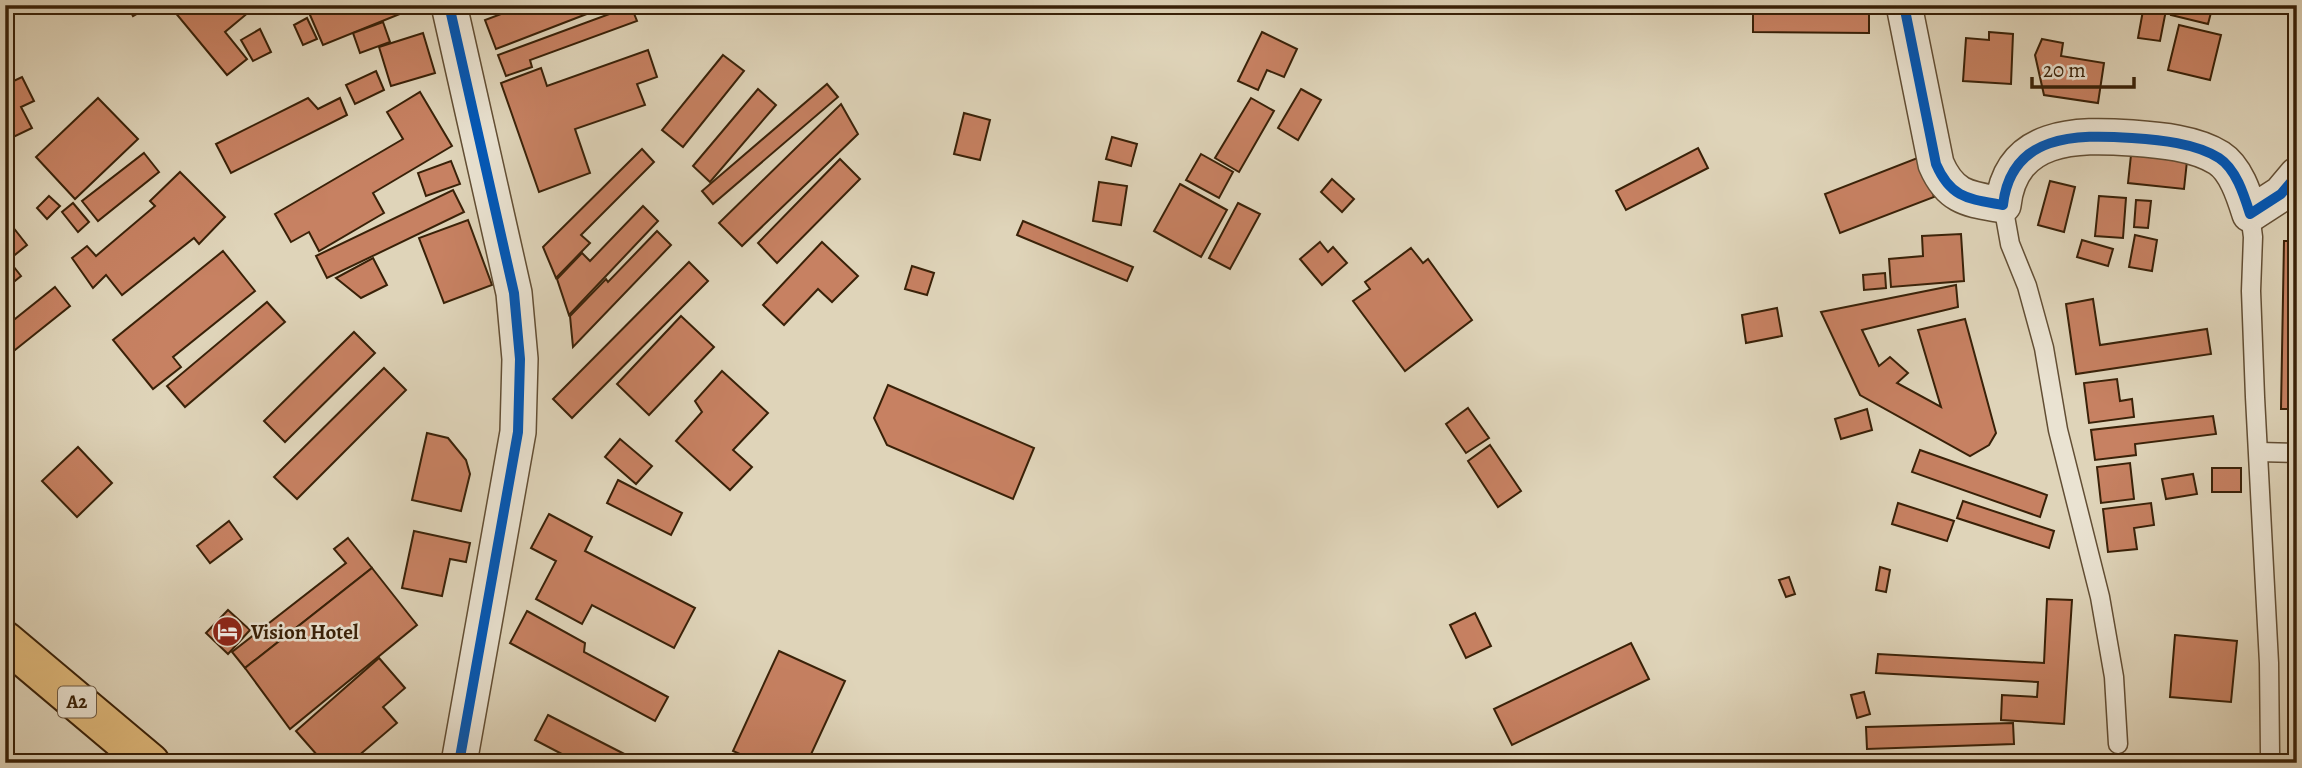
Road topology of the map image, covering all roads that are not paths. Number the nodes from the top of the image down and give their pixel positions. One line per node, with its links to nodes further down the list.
1 (449, 5): 12 (street)
2 (1904, 5): 4 (street)
3 (2297, 175): 5 (street)
4 (2003, 205): 5 (street); 9 (lane)
5 (2250, 214): 6 (lane)
6 (2259, 452): 7 (lane); 10 (lane)
7 (2297, 453)
8 (5, 641): 11 (highway, A2)
9 (2118, 744)
10 (2270, 752)
11 (150, 763)
12 (459, 763)

